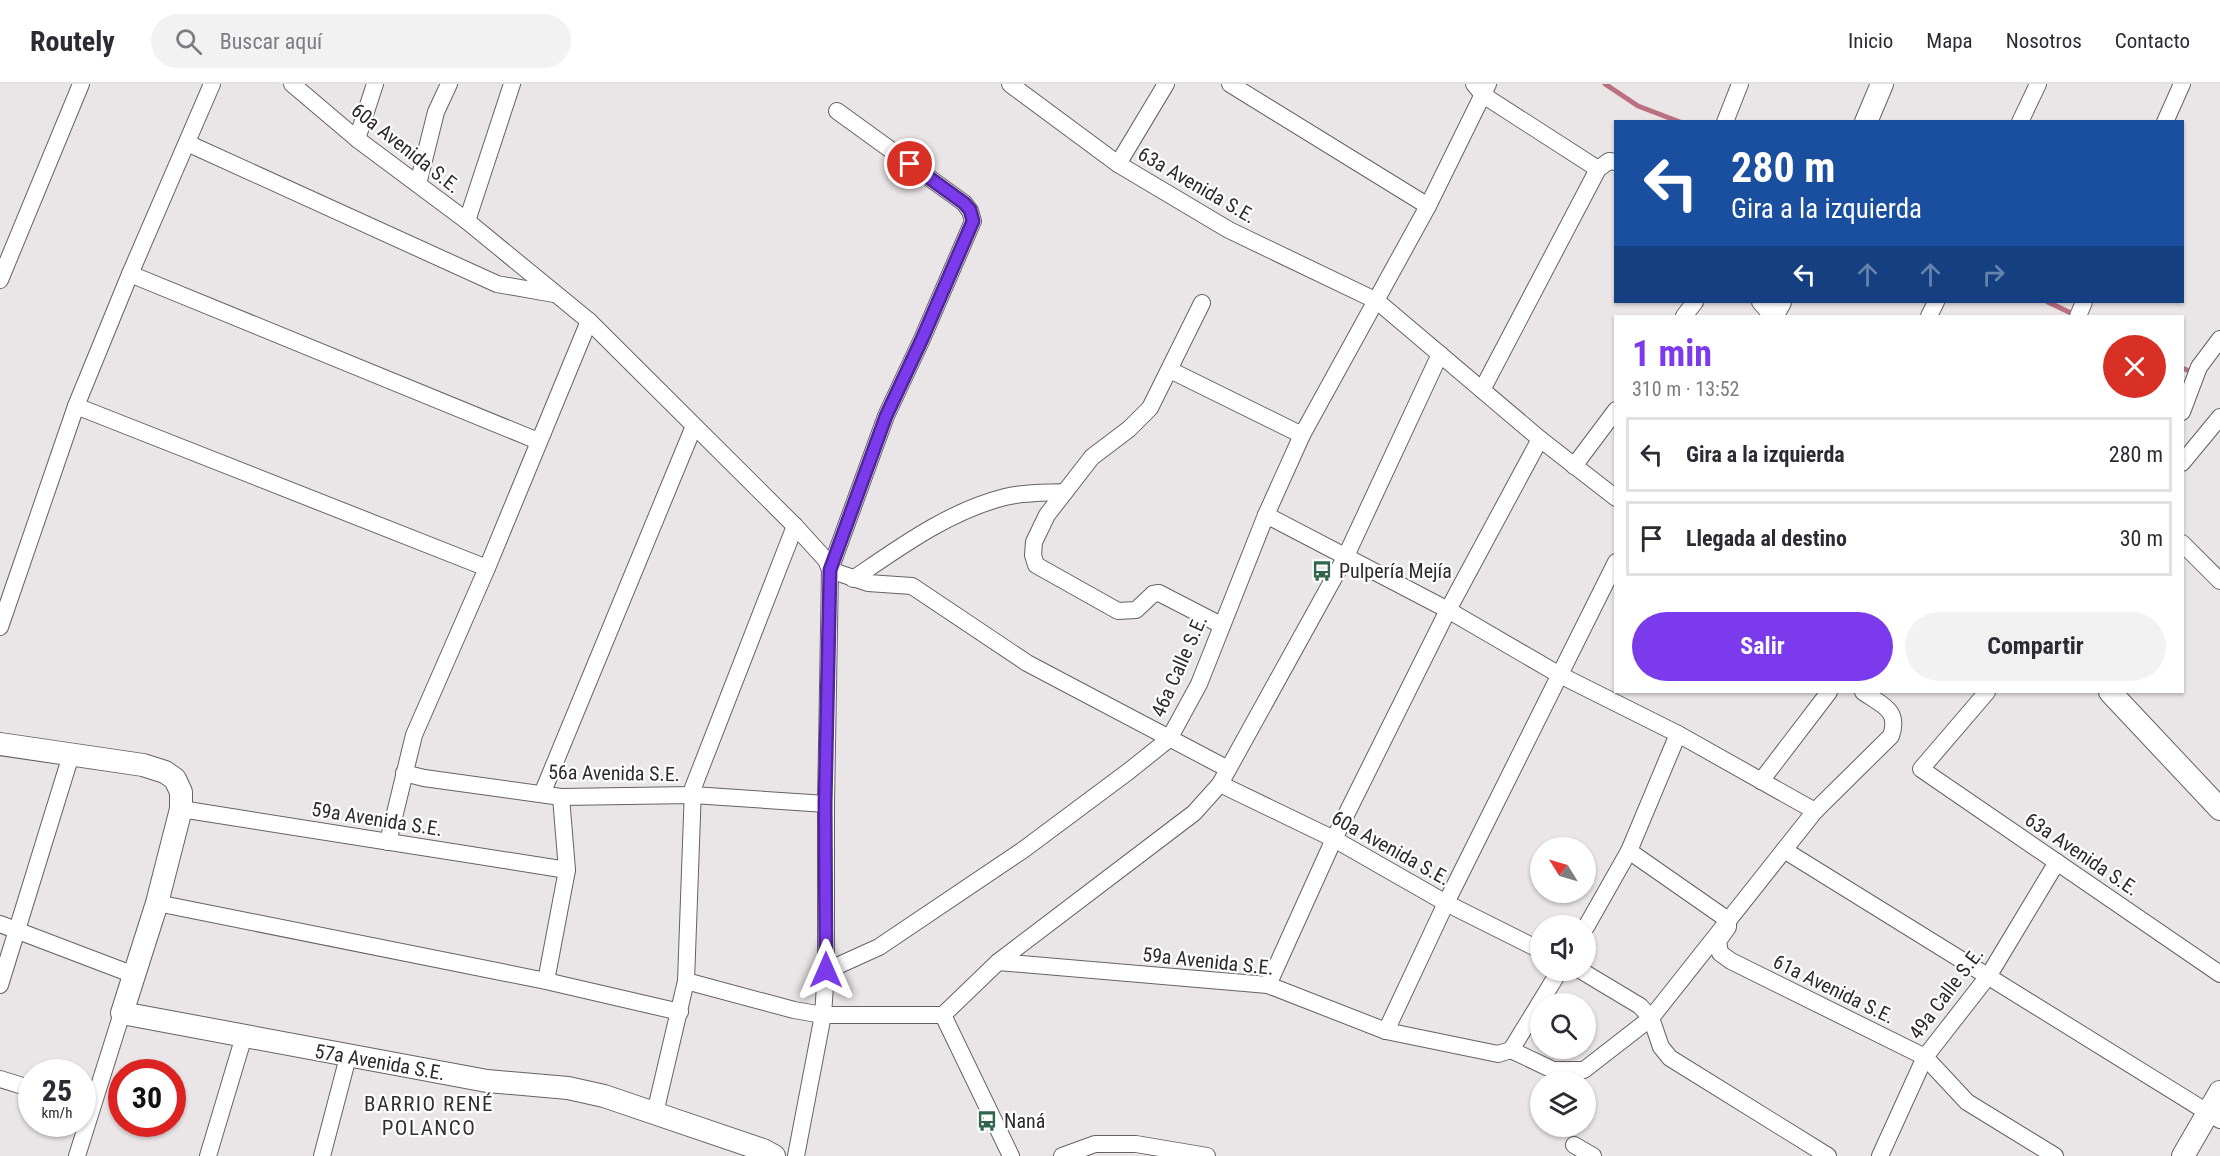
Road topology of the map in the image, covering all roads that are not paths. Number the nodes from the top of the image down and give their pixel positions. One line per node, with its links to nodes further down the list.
1 (81, 84): 28 (street)
2 (212, 84): 21 (street)
3 (292, 84): 20 (street, 60a Avenida S.E.)
4 (375, 84): 20 (street)
5 (449, 84): 24 (street)
6 (512, 84): 26 (street)
7 (1010, 84): 22 (street, 63a Avenida S.E.)
8 (1166, 84): 22 (street)
9 (1230, 84): 25 (street)
10 (1740, 84): 16 (street)
11 (1882, 84): 17 (street)
12 (2038, 84): 18 (street)
13 (2182, 84): 19 (street)
14 (1481, 88): 23 (street); 25 (street, 46a Calle S.E.)
15 (837, 111): 59 (street)
16 (1726, 120)
17 (1867, 120)
18 (2021, 120)
19 (2166, 120)
20 (357, 139): 24 (street, 60a Avenida S.E.)
21 (188, 143): 27 (street); 29 (street)
22 (1118, 164): 30 (street, 63a Avenida S.E.)
23 (1608, 164): 40 (street)
24 (418, 184): 26 (street, 60a Avenida S.E.)
25 (1428, 206): 30 (street, 46a Calle S.E.)
26 (467, 221): 29 (street, 60a Avenida S.E.)
27 (130, 274): 41 (street); 48 (street)
28 (0, 279)
29 (555, 294): 36 (street, 60a Avenida S.E.)
30 (1377, 301): 38 (street, 63a Avenida S.E.); 46 (street, 46a Calle S.E.)
31 (1202, 303): 39 (street)
32 (1694, 303): 34 (street)
33 (1761, 303): 35 (street)
34 (1685, 315)
35 (1771, 315)
36 (589, 321): 45 (street, 60a Avenida S.E.); 48 (street)
37 (2220, 339): 42 (street)
38 (1440, 354): 40 (street); 56 (street)
39 (1170, 370): 46 (street); 51 (street)
40 (1482, 390): 47 (street)
41 (76, 406): 58 (street); 64 (street)
42 (2184, 407)
43 (1614, 413): 50 (street)
44 (2220, 417): 49 (street)
45 (694, 426): 54 (street, 60a Avenida S.E.); 77 (street)
46 (1302, 435): 53 (street, 46a Calle S.E.)
47 (1539, 439): 50 (street); 62 (street)
48 (538, 441): 58 (street)
49 (2184, 461)
50 (1574, 466): 52 (street)
51 (1065, 492): 60 (street); 63 (street)
52 (1614, 496)
53 (1266, 515): 56 (street); 63 (street, 46a Calle S.E.)
54 (795, 526): 59 (street, 60a Avenida S.E.); 78 (street)
55 (2184, 545): 61 (street)
56 (1346, 556): 62 (street); 75 (street)
57 (1614, 566): 65 (street)
58 (486, 568): 74 (street)
59 (830, 570): 60 (street, 60a Avenida S.E.); 80 (street)
60 (853, 579): 71 (street, 60a Avenida S.E.)
61 (2220, 580)
62 (1448, 610): 65 (street); 84 (street)
63 (1221, 625): 71 (street, 46a Calle S.E.)
64 (0, 627)
65 (1558, 674): 70 (street); 91 (street)
66 (1828, 693): 76 (street)
67 (1864, 693): 83 (street)
68 (1986, 693): 88 (street, 63a Avenida S.E.)
69 (2111, 693): 82 (street)
70 (1678, 734): 76 (street); 87 (street)
71 (1169, 739): 75 (street, 60a Avenida S.E.); 98 (street, 46a Calle S.E.)
72 (0, 744): 73 (street)
73 (71, 755): 81 (street); 95 (street)
74 (404, 773): 77 (street, 56a Avenida S.E.); 85 (street)
75 (1224, 776): 84 (street, 60a Avenida S.E.); 97 (street)
76 (1761, 781): 83 (street)
77 (542, 794): 79 (street, 56a Avenida S.E.)
78 (693, 795): 79 (street, 56a Avenida S.E.); 80 (street, 56a Avenida S.E.); 104 (street)
79 (561, 796): 89 (street)
80 (825, 804): 98 (street)
81 (181, 809): 85 (street, 59a Avenida S.E.); 90 (street)
82 (2220, 809)
83 (1815, 811): 86 (street)
84 (1334, 838): 91 (street, 60a Avenida S.E.); 107 (street)
85 (388, 842): 89 (street, 59a Avenida S.E.)
86 (1784, 849): 93 (street); 101 (street)
87 (1629, 851): 92 (street); 93 (street)
88 (2056, 862): 99 (street, 63a Avenida S.E.); 101 (street, 49a Calle S.E.)
89 (567, 870): 103 (street)
90 (157, 903): 100 (street); 103 (street)
91 (1446, 903): 96 (street, 60a Avenida S.E.); 113 (street)
92 (1593, 915)
93 (1728, 920): 112 (street); 117 (street, 61a Avenida S.E.)
94 (0, 924): 95 (street)
95 (18, 930): 100 (street); 106 (street)
96 (1530, 945)
97 (998, 962): 107 (street, 59a Avenida S.E.); 111 (street)
98 (826, 970): 110 (street)
99 (2220, 974)
100 (134, 975): 109 (street)
101 (1989, 975): 117 (street, 49a Calle S.E.); 122 (street)
102 (1596, 980): 112 (street)
103 (546, 981): 108 (street)
104 (686, 981): 108 (street); 110 (street)
105 (1553, 981): 115 (street)
106 (0, 985)
107 (1268, 985): 113 (street, 59a Avenida S.E.)
108 (680, 1012): 121 (street)
109 (122, 1013): 114 (street, 57a Avenida S.E.); 124 (street)
110 (823, 1015): 111 (street); 128 (street)
111 (943, 1015): 129 (street)
112 (1651, 1018): 115 (street); 133 (street)
113 (1386, 1031): 115 (street, 59a Avenida S.E.)
114 (244, 1036): 116 (street, 57a Avenida S.E.); 125 (street)
115 (1511, 1050)
116 (348, 1057): 121 (street, 57a Avenida S.E.); 126 (street)
117 (1925, 1057): 134 (street, 49a Calle S.E.); 135 (street, 61a Avenida S.E.)
118 (0, 1079): 119 (street)
119 (18, 1084)
120 (2220, 1092): 122 (street)
121 (655, 1113): 127 (street, 57a Avenida S.E.)
122 (2214, 1116): 136 (street)
123 (1574, 1144): 132 (street)
124 (77, 1156)
125 (208, 1156)
126 (322, 1156)
127 (774, 1156)
128 (796, 1156)
129 (1011, 1156)
130 (1062, 1156): 131 (street)
131 (1207, 1156)
132 (1593, 1156)
133 (1828, 1156)
134 (1880, 1156)
135 (2055, 1156)
136 (2183, 1156)

